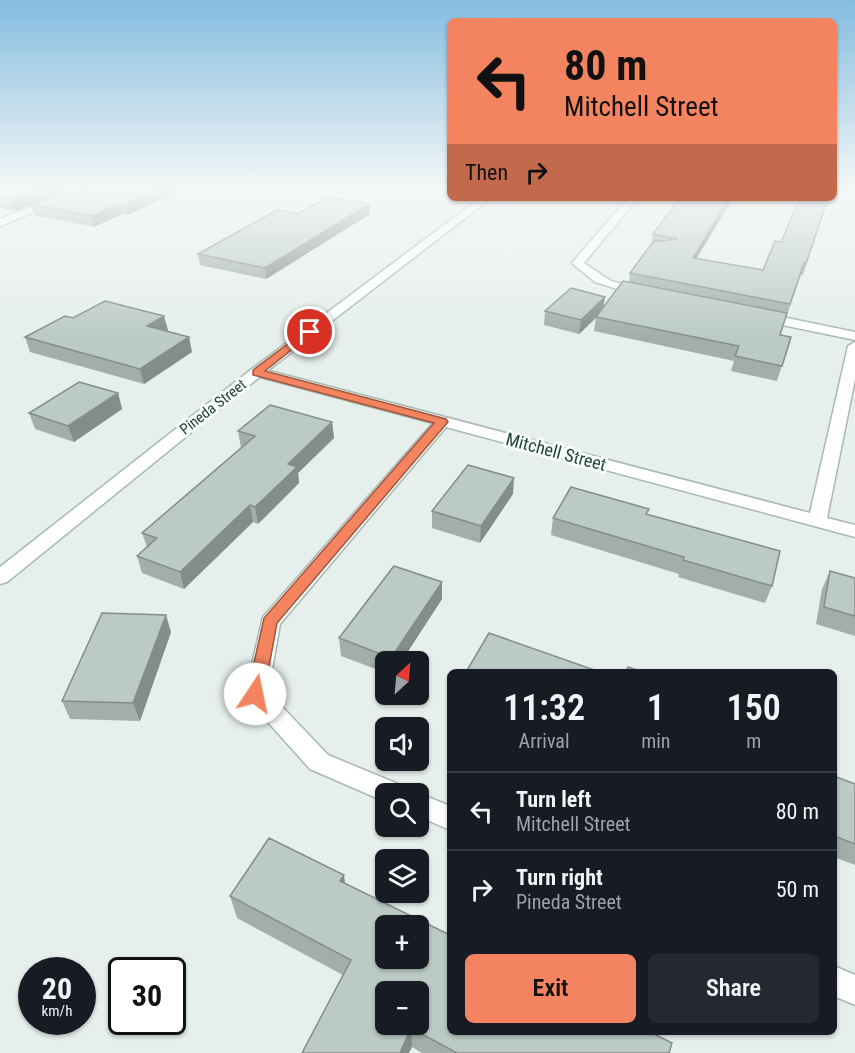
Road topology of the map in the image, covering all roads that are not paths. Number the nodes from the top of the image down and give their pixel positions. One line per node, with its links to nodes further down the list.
1 (432, 239): 7 (street, Pineda Street)
2 (598, 239): 3 (street)
3 (652, 295)
4 (753, 315): 5 (street)
5 (855, 336)
6 (855, 346): 9 (street)
7 (257, 372): 8 (street, Mitchell Street); 11 (street, Pineda Street)
8 (442, 422): 9 (street, Mitchell Street); 12 (street)
9 (818, 521): 10 (street, Mitchell Street)
10 (855, 531)
11 (0, 577)
12 (375, 786)
13 (429, 809): 14 (street)
14 (447, 817)
15 (837, 982): 16 (street)
16 (855, 990)

